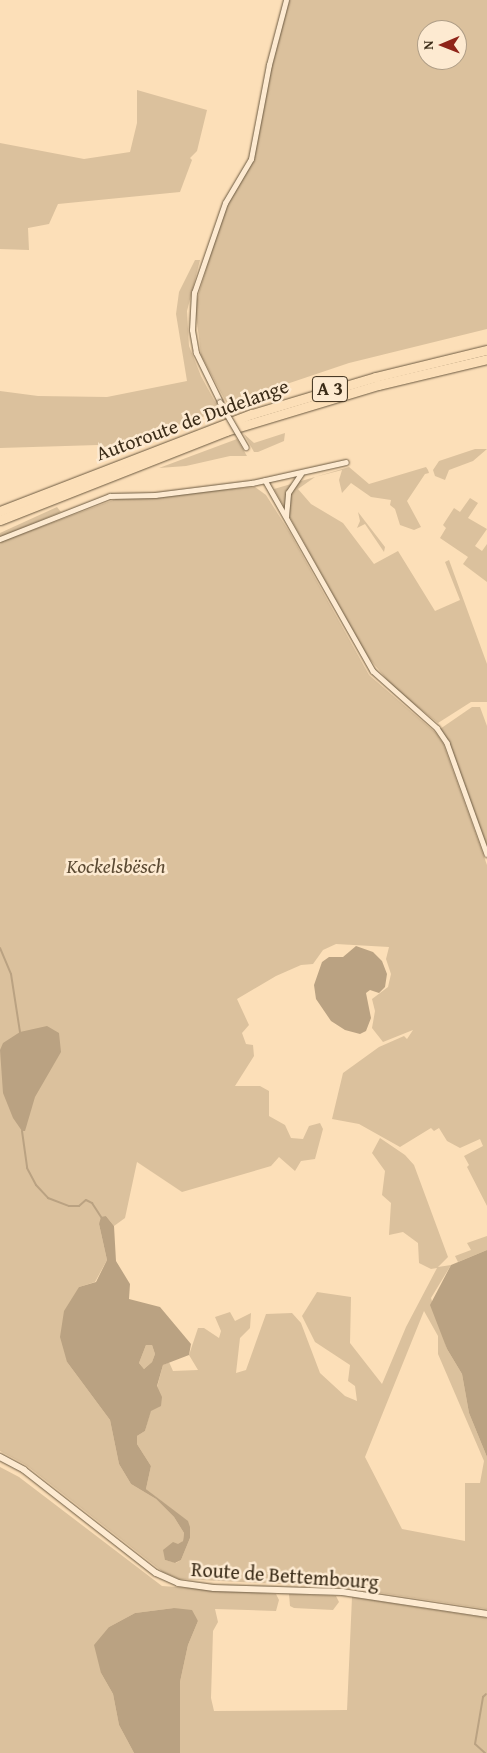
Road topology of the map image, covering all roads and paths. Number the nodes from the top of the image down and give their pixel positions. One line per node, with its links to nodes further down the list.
1 (286, 0): 4 (street, bridge)
2 (487, 350): 8 (highway, Autoroute de Dudelange / A 3)
3 (487, 359): 10 (highway, Autoroute de Dudelange / A 3)
4 (246, 447)
5 (346, 462): 6 (street)
6 (302, 473): 7 (street); 9 (street)
7 (265, 480): 9 (street); 11 (street)
8 (0, 512)
9 (286, 518): 12 (street)
10 (0, 520)
11 (0, 539)
12 (487, 854)
13 (0, 1457): 14 (main road, Route de Bettembourg)
14 (487, 1614)

